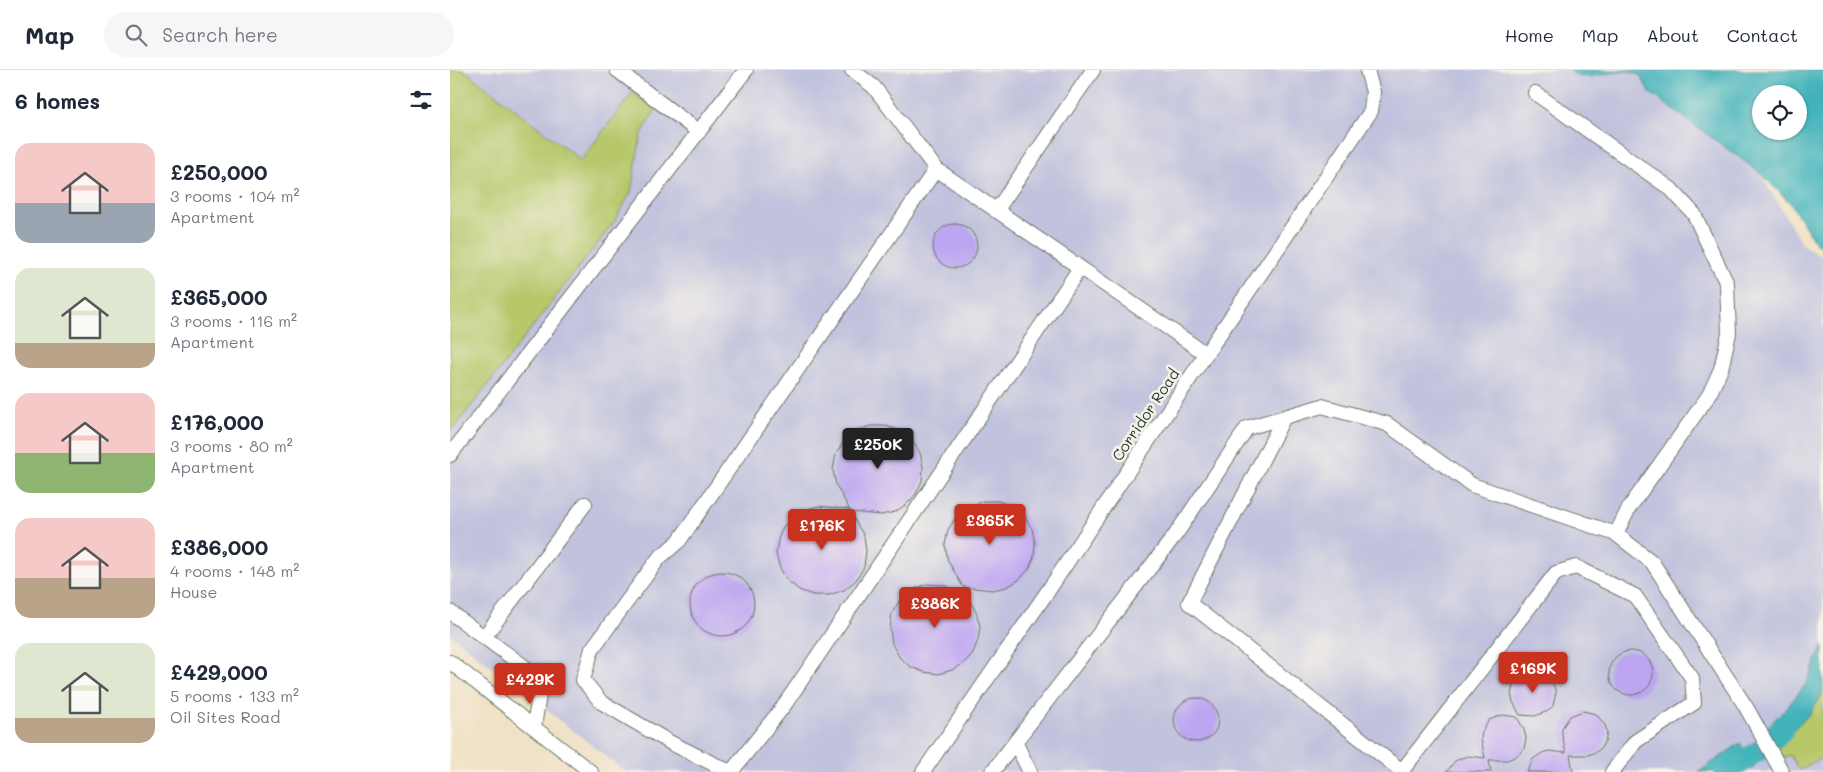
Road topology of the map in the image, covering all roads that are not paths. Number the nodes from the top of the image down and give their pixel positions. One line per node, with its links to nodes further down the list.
1 (617, 70): 7 (street)
2 (746, 70): 7 (street)
3 (852, 70): 8 (street)
4 (1093, 70): 9 (street)
5 (1367, 70): 11 (street, Corridor Road)
6 (1535, 93): 15 (street)
7 (699, 132): 13 (street)
8 (936, 169): 9 (street); 22 (street)
9 (996, 210): 10 (street)
10 (1080, 268): 11 (street); 22 (street)
11 (1206, 354): 23 (street, Corridor Road)
12 (1284, 417): 15 (street); 20 (street); 26 (street)
13 (450, 455)
14 (585, 504): 17 (street)
15 (1616, 534): 28 (street)
16 (450, 612): 17 (street)
17 (484, 637): 19 (street)
18 (450, 662): 19 (street)
19 (534, 727): 21 (street)
20 (1015, 742): 24 (street); 25 (street)
21 (591, 772)
22 (731, 772)
23 (923, 772)
24 (992, 772)
25 (1030, 772)
26 (1402, 772): 27 (street)
27 (1612, 772)
28 (1782, 772)

